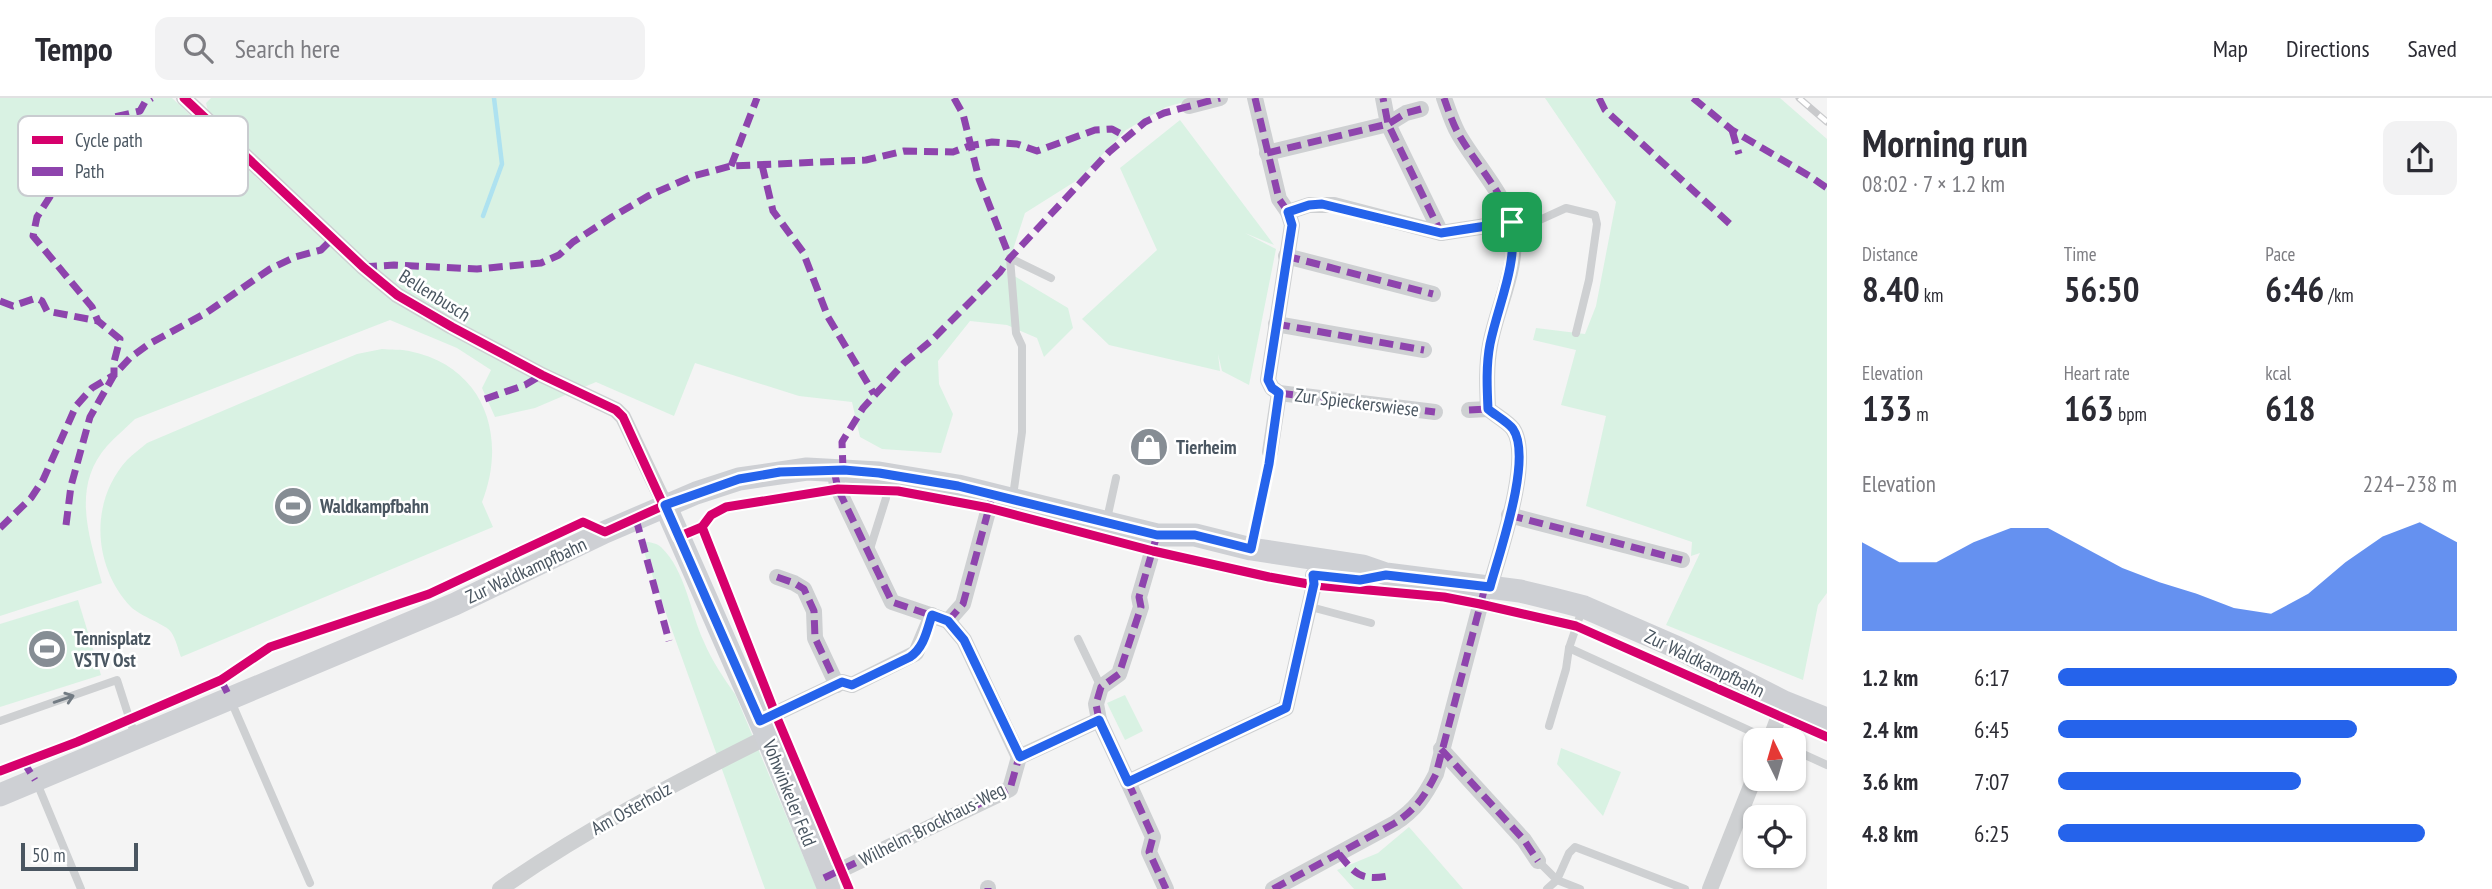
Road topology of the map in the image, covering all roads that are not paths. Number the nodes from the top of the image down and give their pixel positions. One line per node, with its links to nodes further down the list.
1 (184, 98): 7 (street, Bellenbusch)
2 (1220, 98): 6 (street)
3 (1255, 98): 9 (street, Zur Spieckerswiese)
4 (1383, 98): 8 (street)
5 (1436, 104): 8 (street); 12 (street)
6 (1189, 106)
7 (203, 116)
8 (1388, 124): 9 (street); 13 (street)
9 (1268, 153): 11 (street, Zur Spieckerswiese)
10 (248, 158): 29 (street, Bellenbusch)
11 (1288, 212): 13 (street); 14 (street, Zur Spieckerswiese)
12 (1512, 227): 13 (street); 18 (lane); 21 (street)
13 (1441, 233)
14 (1286, 256): 16 (street); 17 (street, Zur Spieckerswiese)
15 (1051, 278): 27 (lane)
16 (1433, 294)
17 (1276, 324): 19 (street); 20 (street, Zur Spieckerswiese)
18 (1576, 333)
19 (1424, 350)
20 (1279, 393): 23 (street, Zur Spieckerswiese); 24 (street, Zur Spieckerswiese)
21 (1488, 409): 22 (street); 30 (street)
22 (1469, 410)
23 (1435, 412)
24 (1270, 452): 33 (lane)
25 (834, 470): 27 (main road, Zur Waldkampfbahn); 29 (main road, Zur Waldkampfbahn); 34 (street)
26 (1116, 478): 31 (lane)
27 (1003, 496): 31 (main road, Zur Waldkampfbahn); 42 (street, Am Osterholz)
28 (886, 498): 34 (lane)
29 (665, 505): 48 (main road, Zur Waldkampfbahn); 56 (main road, Vohwinkeler Feld)
30 (1509, 515): 35 (street); 39 (street)
31 (1106, 522): 32 (main road, Zur Waldkampfbahn)
32 (1157, 535): 33 (main road, Zur Waldkampfbahn); 36 (main road, Zur Waldkampfbahn); 47 (street)
33 (1251, 549): 37 (main road, Zur Waldkampfbahn)
34 (869, 554): 42 (street)
35 (1682, 561)
36 (1313, 575): 37 (main road, Zur Waldkampfbahn); 40 (street)
37 (1386, 575): 39 (main road, Zur Waldkampfbahn)
38 (777, 577): 46 (street)
39 (1487, 587): 41 (main road, Zur Waldkampfbahn); 58 (street)
40 (1307, 606): 43 (lane); 63 (street)
41 (1584, 607): 45 (lane); 49 (main road, Zur Waldkampfbahn)
42 (940, 618): 46 (street, Am Osterholz); 60 (street)
43 (1371, 623)
44 (1078, 639): 47 (lane)
45 (1569, 648): 53 (lane); 54 (lane)
46 (837, 685): 56 (street, Am Osterholz)
47 (1101, 687): 51 (street)
48 (230, 698): 57 (main road, Zur Waldkampfbahn); 68 (lane)
49 (1784, 702): 50 (main road, Zur Waldkampfbahn); 55 (street)
50 (1827, 719)
51 (1099, 720): 60 (street); 63 (street)
52 (0, 721): 57 (lane, one-way to 57)
53 (1549, 726)
54 (1744, 728)
55 (1774, 728)
56 (764, 729): 69 (main road, Vohwinkeler Feld); 72 (street, Am Osterholz)
57 (136, 738): 62 (main road, Zur Waldkampfbahn)
58 (1441, 749): 66 (street); 74 (street)
59 (1806, 755): 61 (lane)
60 (1020, 757): 69 (street, Wilhelm-Brockhaus-Weg)
61 (1827, 765)
62 (35, 780): 65 (main road, Zur Waldkampfbahn); 71 (lane)
63 (1128, 782): 73 (street)
64 (1749, 791): 70 (street)
65 (0, 794)
66 (1538, 860): 67 (lane)
67 (1557, 880): 75 (lane); 76 (lane); 77 (lane)
68 (310, 883)
69 (826, 884)
70 (1712, 888)
71 (81, 889)
72 (500, 889)
73 (1166, 889)
74 (1273, 889)
75 (1547, 889)
76 (1580, 889)
77 (1685, 889)

